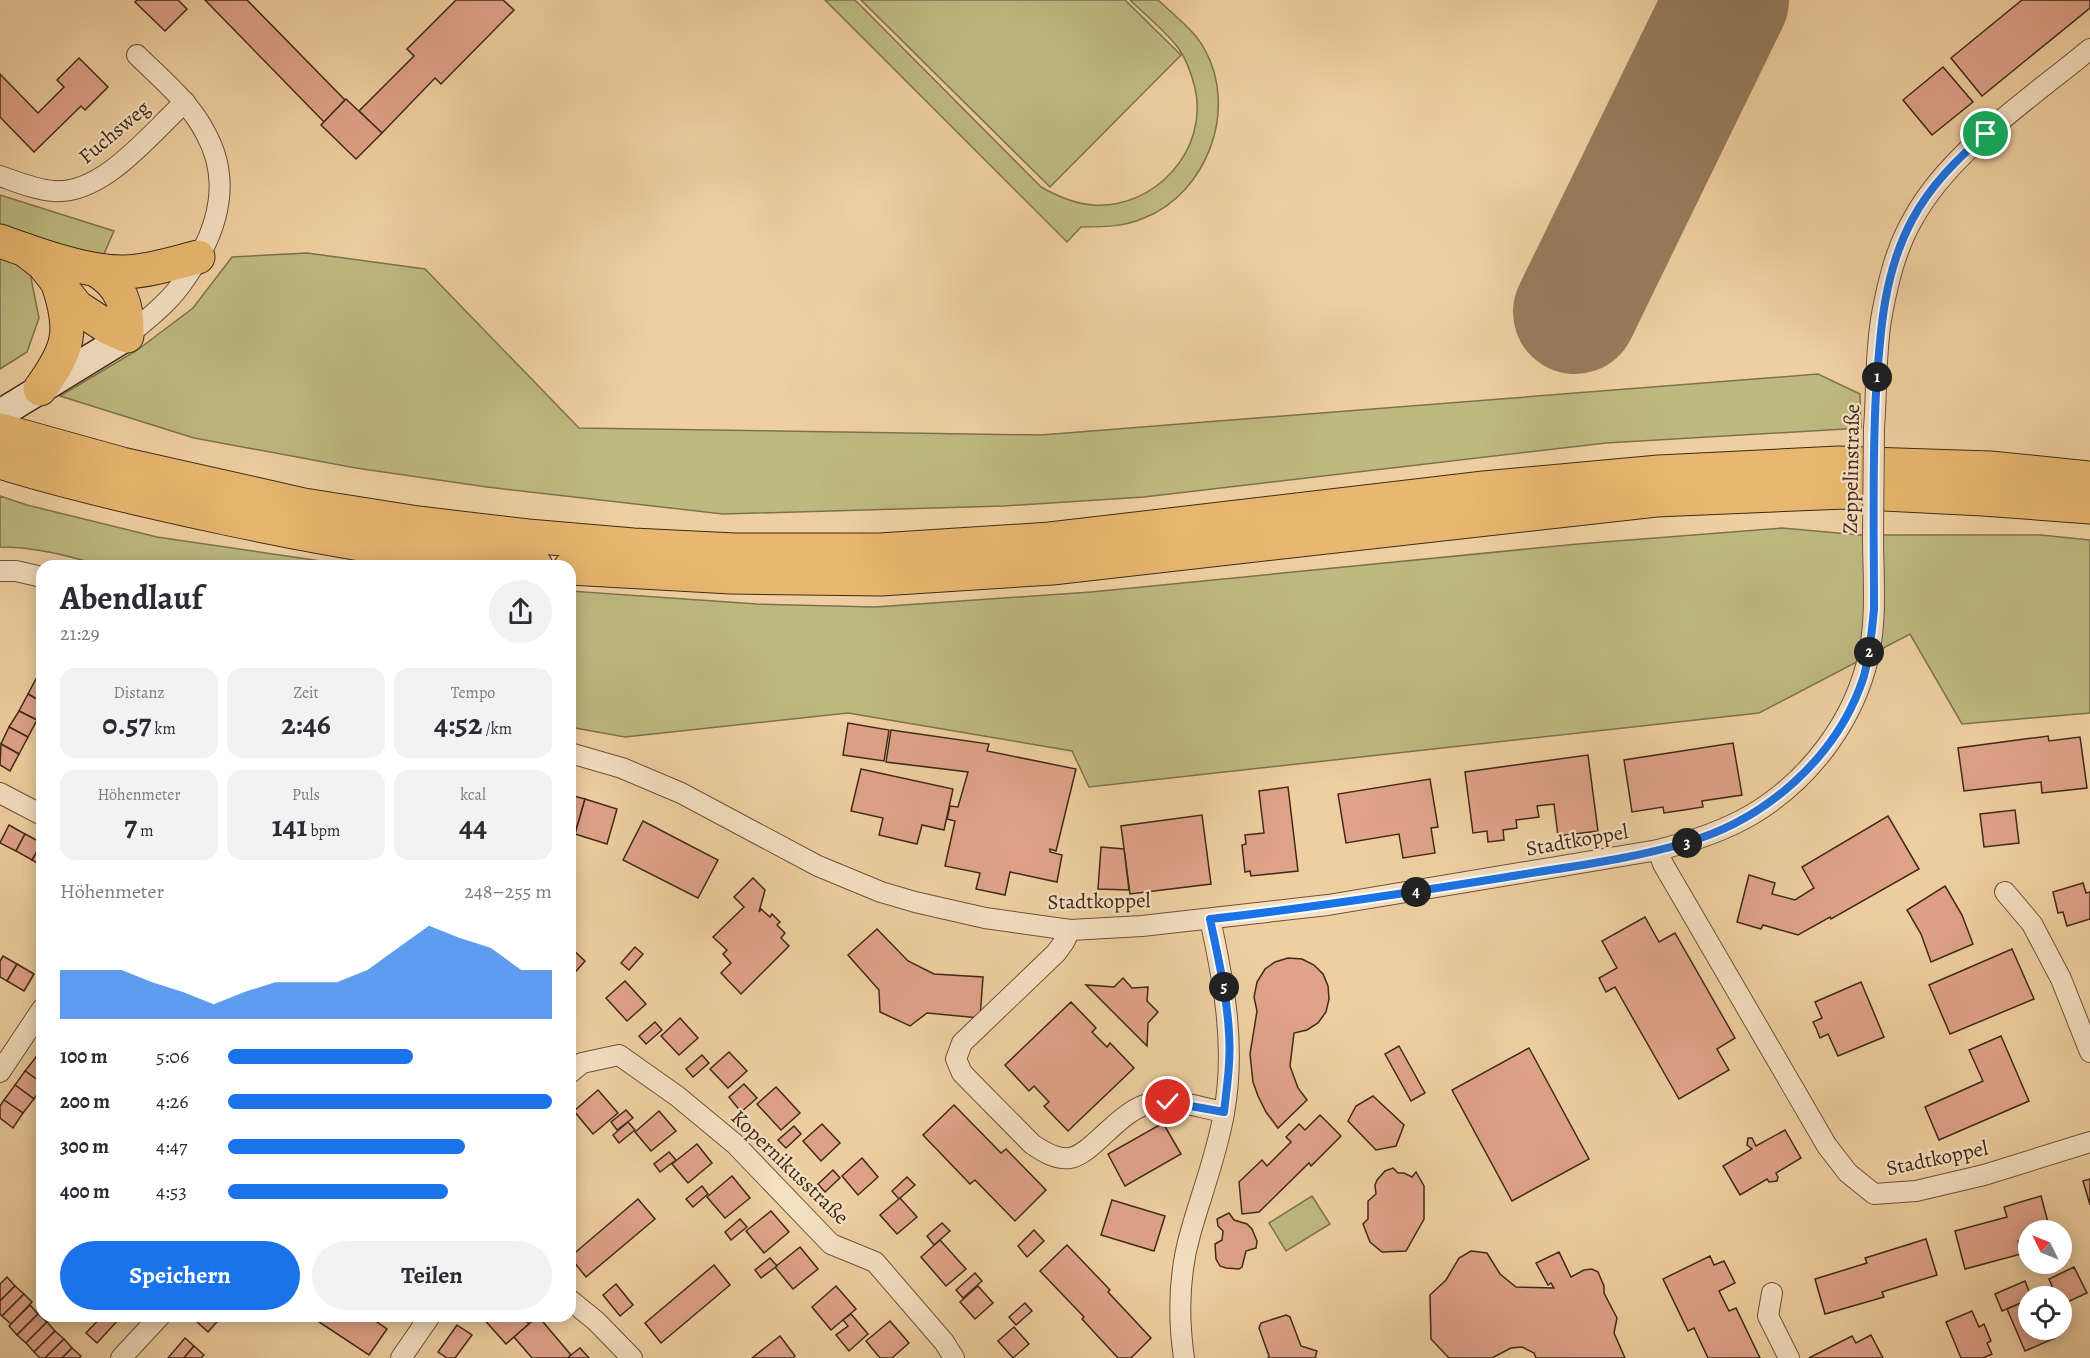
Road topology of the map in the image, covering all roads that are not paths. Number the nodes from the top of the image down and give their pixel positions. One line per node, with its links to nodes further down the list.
1 (2090, 49): 22 (street, Zeppelinstraße, bridge)
2 (137, 55): 3 (street)
3 (185, 102): 4 (street, Fuchsweg); 6 (street)
4 (0, 176)
5 (12, 245): 7 (highway); 8 (highway)
6 (198, 257): 7 (highway); 9 (street)
7 (96, 270): 9 (highway)
8 (58, 283): 9 (highway); 10 (highway)
9 (127, 336): 10 (street)
10 (40, 389): 11 (street)
11 (0, 414)
12 (0, 430): 14 (highway)
13 (0, 462): 16 (highway)
14 (2082, 477)
15 (2090, 507): 17 (highway)
16 (482, 560)
17 (576, 568)
18 (0, 572): 19 (street)
19 (36, 576)
20 (576, 755): 27 (street, Stadtkoppel)
21 (0, 793): 23 (street)
22 (1776, 798): 24 (street, Stadtkoppel)
23 (36, 812)
24 (1658, 850): 26 (street, Stadtkoppel); 33 (street, Stadtkoppel)
25 (2005, 892): 29 (street)
26 (1210, 919): 27 (street, Stadtkoppel); 32 (street)
27 (1070, 930): 32 (street)
28 (36, 1018): 31 (street)
29 (2090, 1052)
30 (576, 1068): 41 (street, Kopernikusstraße)
31 (0, 1072)
32 (1224, 1112): 42 (street)
33 (2090, 1142)
34 (1772, 1293): 43 (street)
35 (576, 1305): 40 (street)
36 (154, 1322): 38 (street)
37 (426, 1322): 39 (street)
38 (121, 1358)
39 (401, 1358)
40 (632, 1358)
41 (954, 1358)
42 (1184, 1358)
43 (1789, 1358)

